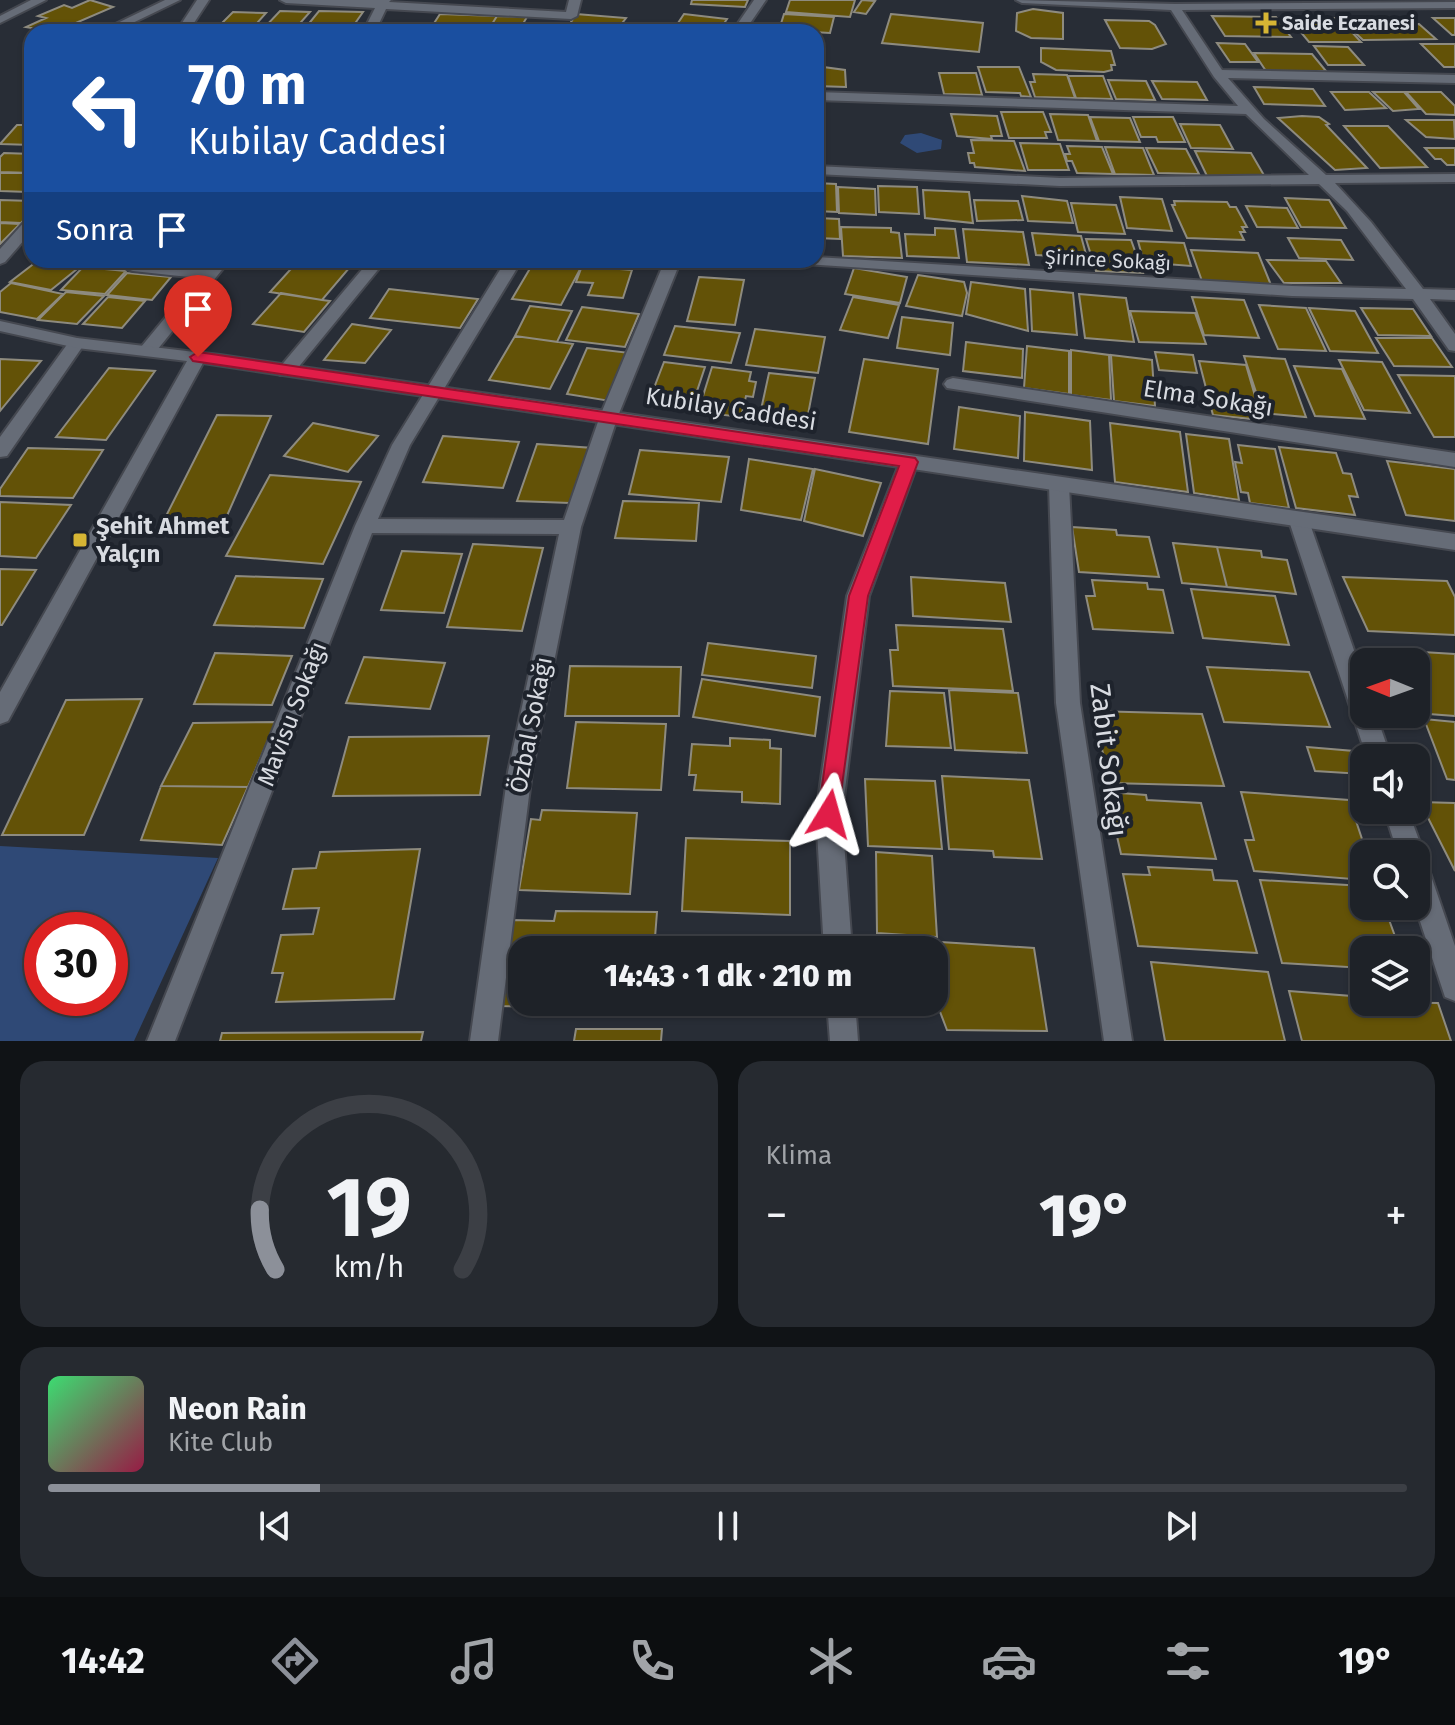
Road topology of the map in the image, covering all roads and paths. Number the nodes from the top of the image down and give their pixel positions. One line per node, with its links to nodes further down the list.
1 (40, 0): 11 (street)
2 (174, 0): 12 (street)
3 (203, 0): 13 (street)
4 (286, 0): 8 (street)
5 (575, 0): 8 (street)
6 (760, 0): 15 (street)
7 (1022, 0): 10 (street)
8 (384, 3): 14 (street)
9 (1455, 5): 10 (street)
10 (1175, 7): 16 (street)
11 (0, 20)
12 (122, 24)
13 (187, 24)
14 (373, 24)
15 (744, 24)
16 (1218, 74): 17 (street); 20 (street)
17 (1450, 79): 18 (street)
18 (1455, 89)
19 (824, 96): 20 (street)
20 (1247, 110): 23 (street)
21 (824, 170): 23 (street)
22 (1455, 178): 23 (street)
23 (1327, 181): 33 (street)
24 (24, 231): 25 (street)
25 (0, 259)
26 (824, 262): 33 (street, Şirince Sokağı)
27 (150, 268): 32 (street)
28 (216, 268): 32 (street)
29 (371, 268): 40 (street)
30 (509, 268): 42 (street, Mavisu Sokağı)
31 (670, 268): 43 (street, Özbal Sokağı)
32 (210, 275): 38 (street)
33 (1418, 294): 34 (street, Şirince Sokağı); 37 (street)
34 (1455, 295)
35 (0, 326): 36 (street, Kubilay Caddesi)
36 (77, 343): 38 (street, Kubilay Caddesi); 44 (street)
37 (1455, 346)
38 (147, 351): 39 (street, Kubilay Caddesi)
39 (198, 357): 40 (street, Kubilay Caddesi); 53 (street)
40 (286, 371): 42 (street, Kubilay Caddesi)
41 (953, 384): 45 (street, Elma Sokağı)
42 (433, 391): 43 (street, Kubilay Caddesi); 49 (street, Mavisu Sokağı)
43 (609, 416): 46 (street, Kubilay Caddesi); 50 (street, Özbal Sokağı)
44 (0, 451)
45 (1455, 460)
46 (909, 462): 47 (street, Kubilay Caddesi); 55 (street)
47 (1059, 485): 48 (street, Kubilay Caddesi); 61 (street, Zabit Sokağı)
48 (1299, 521): 51 (street, Kubilay Caddesi); 52 (street)
49 (365, 526): 50 (street); 58 (street, Mavisu Sokağı)
50 (571, 527): 59 (street, Özbal Sokağı)
51 (1455, 542)
52 (1350, 672)
53 (0, 714)
54 (1430, 912): 56 (street)
55 (837, 936)
56 (1455, 987)
57 (842, 1016): 60 (street)
58 (161, 1041)
59 (484, 1041)
60 (844, 1041)
61 (1118, 1041)

